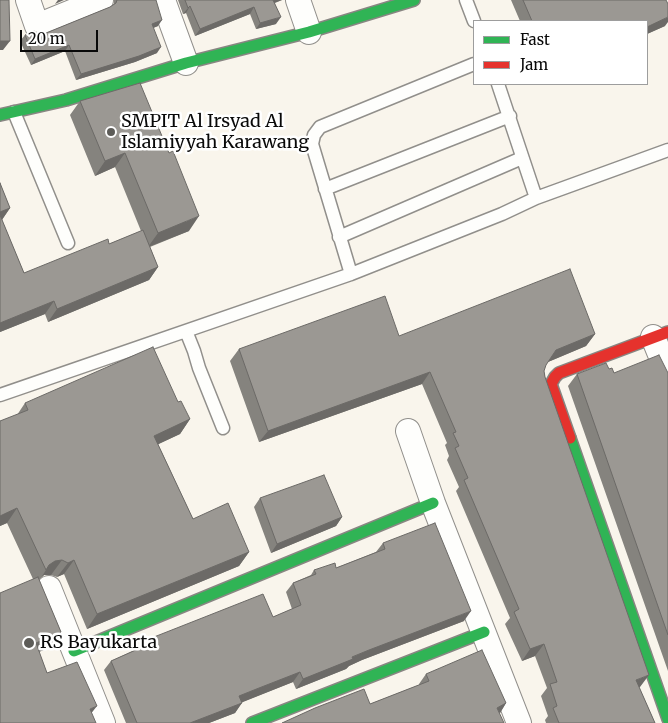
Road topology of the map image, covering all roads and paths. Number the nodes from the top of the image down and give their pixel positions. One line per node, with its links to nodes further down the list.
1 (28, 0): 2 (street)
2 (101, 0)
3 (163, 0): 9 (street)
4 (298, 0): 8 (street)
5 (414, 0): 8 (street)
6 (466, 0): 7 (lane)
7 (474, 20)
8 (309, 32): 9 (street)
9 (186, 63): 12 (street)
10 (473, 64): 17 (lane)
11 (498, 85): 14 (lane)
12 (14, 112): 13 (street); 20 (lane)
13 (0, 115)
14 (510, 116): 16 (lane); 17 (lane)
15 (668, 150): 18 (lane)
16 (522, 158): 18 (lane); 19 (lane)
17 (325, 190): 19 (lane)
18 (536, 198): 21 (lane)
19 (339, 238): 21 (lane)
20 (68, 242)
21 (351, 274): 22 (lane)
22 (186, 331): 25 (lane); 26 (lane)
23 (661, 335): 24 (street); 32 (street)
24 (668, 374)
25 (0, 395)
26 (223, 428)
27 (408, 431): 28 (street)
28 (433, 503): 30 (street); 31 (street)
29 (48, 588): 31 (street)
30 (484, 632): 34 (street); 35 (street)
31 (74, 651): 33 (street)
32 (668, 719)
33 (103, 723)
34 (252, 723)
35 (519, 723)

